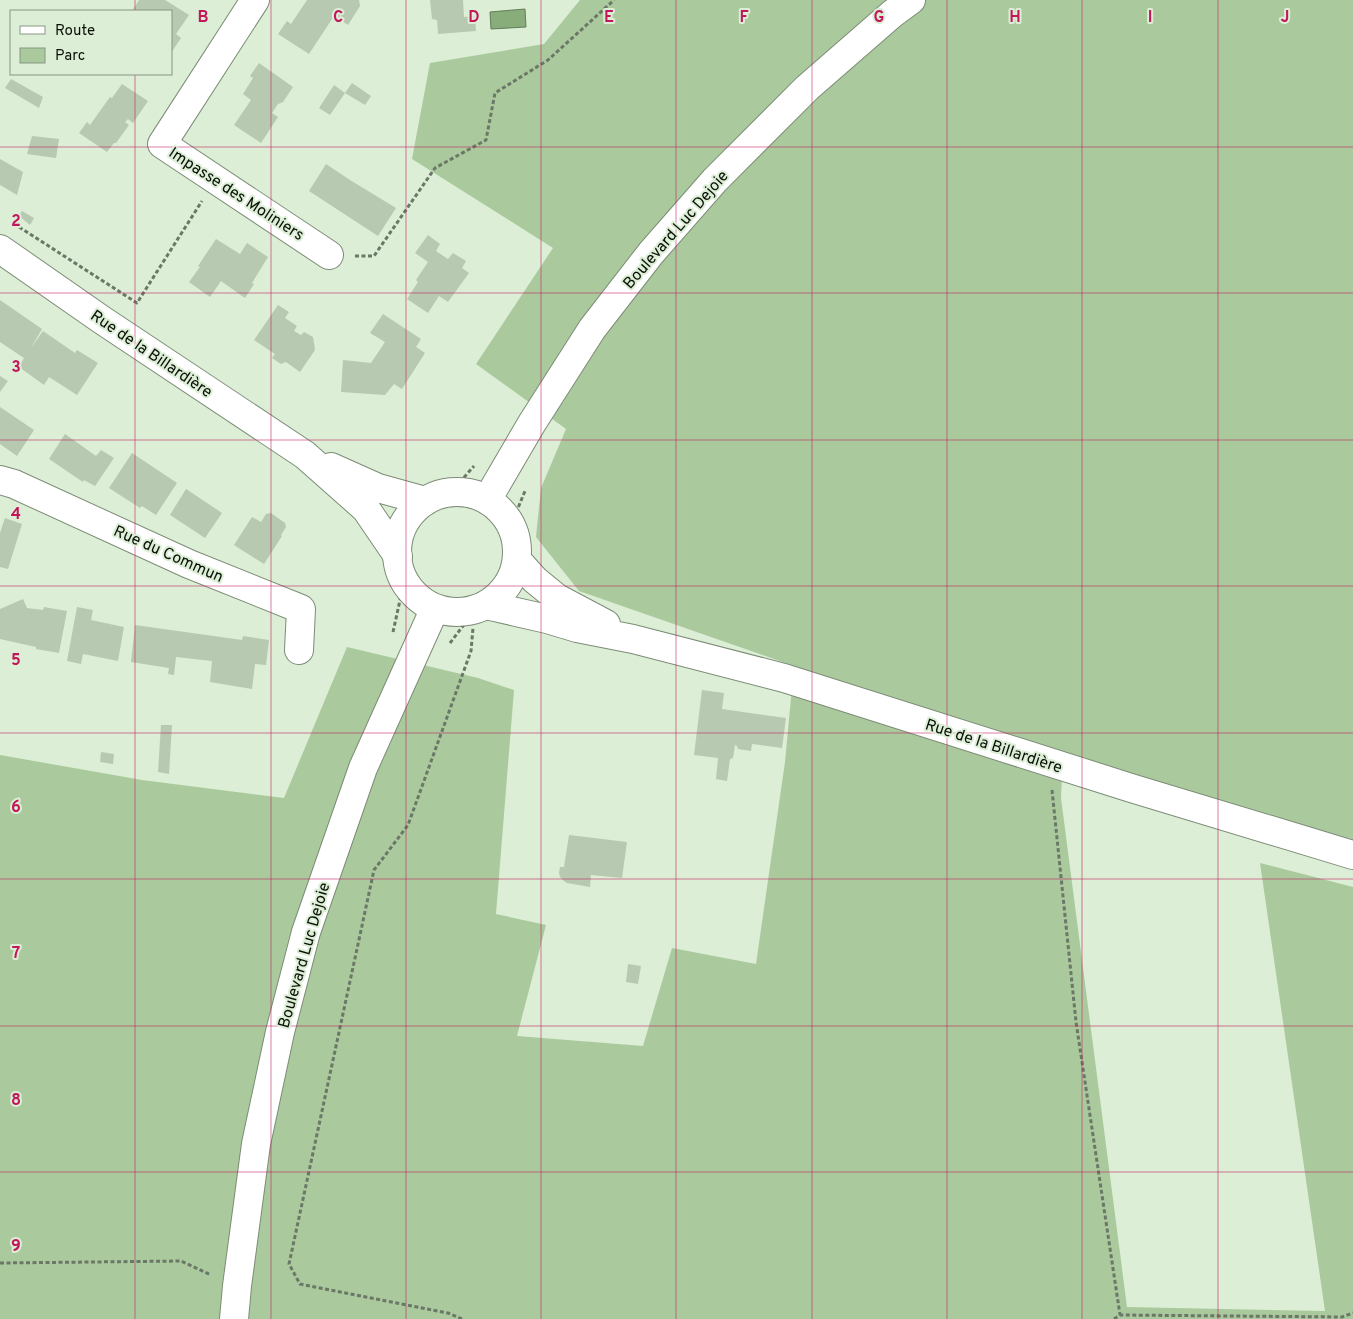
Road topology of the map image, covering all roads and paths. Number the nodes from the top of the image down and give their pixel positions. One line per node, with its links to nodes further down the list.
1 (255, 0): 4 (street, Impasse des Moliniers)
2 (614, 0): 6 (path)
3 (911, 0): 10 (street, Boulevard Luc Dejoie)
4 (216, 179): 5 (path); 6 (street, Impasse des Moliniers)
5 (5, 240): 7 (street, Rue de la Billardière)
6 (329, 255)
7 (305, 455): 11 (street, Rue de la Billardière); 13 (street, Rue de la Billardière)
8 (0, 480): 19 (street, Rue du Commun)
9 (529, 483): 12 (path)
10 (487, 500): 11 (street); 12 (street)
11 (425, 502): 13 (street)
12 (511, 525): 14 (street)
13 (398, 556): 16 (street)
14 (517, 560): 15 (street); 17 (street, Rue de la Billardière)
15 (480, 607): 16 (street); 17 (street, Rue de la Billardière); 18 (path); 27 (path)
16 (435, 608): 23 (street, Boulevard Luc Dejoie)
17 (634, 640): 21 (street, Rue de la Billardière)
18 (447, 648)
19 (299, 650)
20 (1052, 787): 25 (path)
21 (1353, 855)
22 (0, 1263): 23 (path)
23 (236, 1286): 26 (street, Boulevard Luc Dejoie)
24 (1353, 1314): 25 (path)
25 (1120, 1315): 28 (path)
26 (234, 1319)
27 (462, 1319)
28 (1114, 1319)

